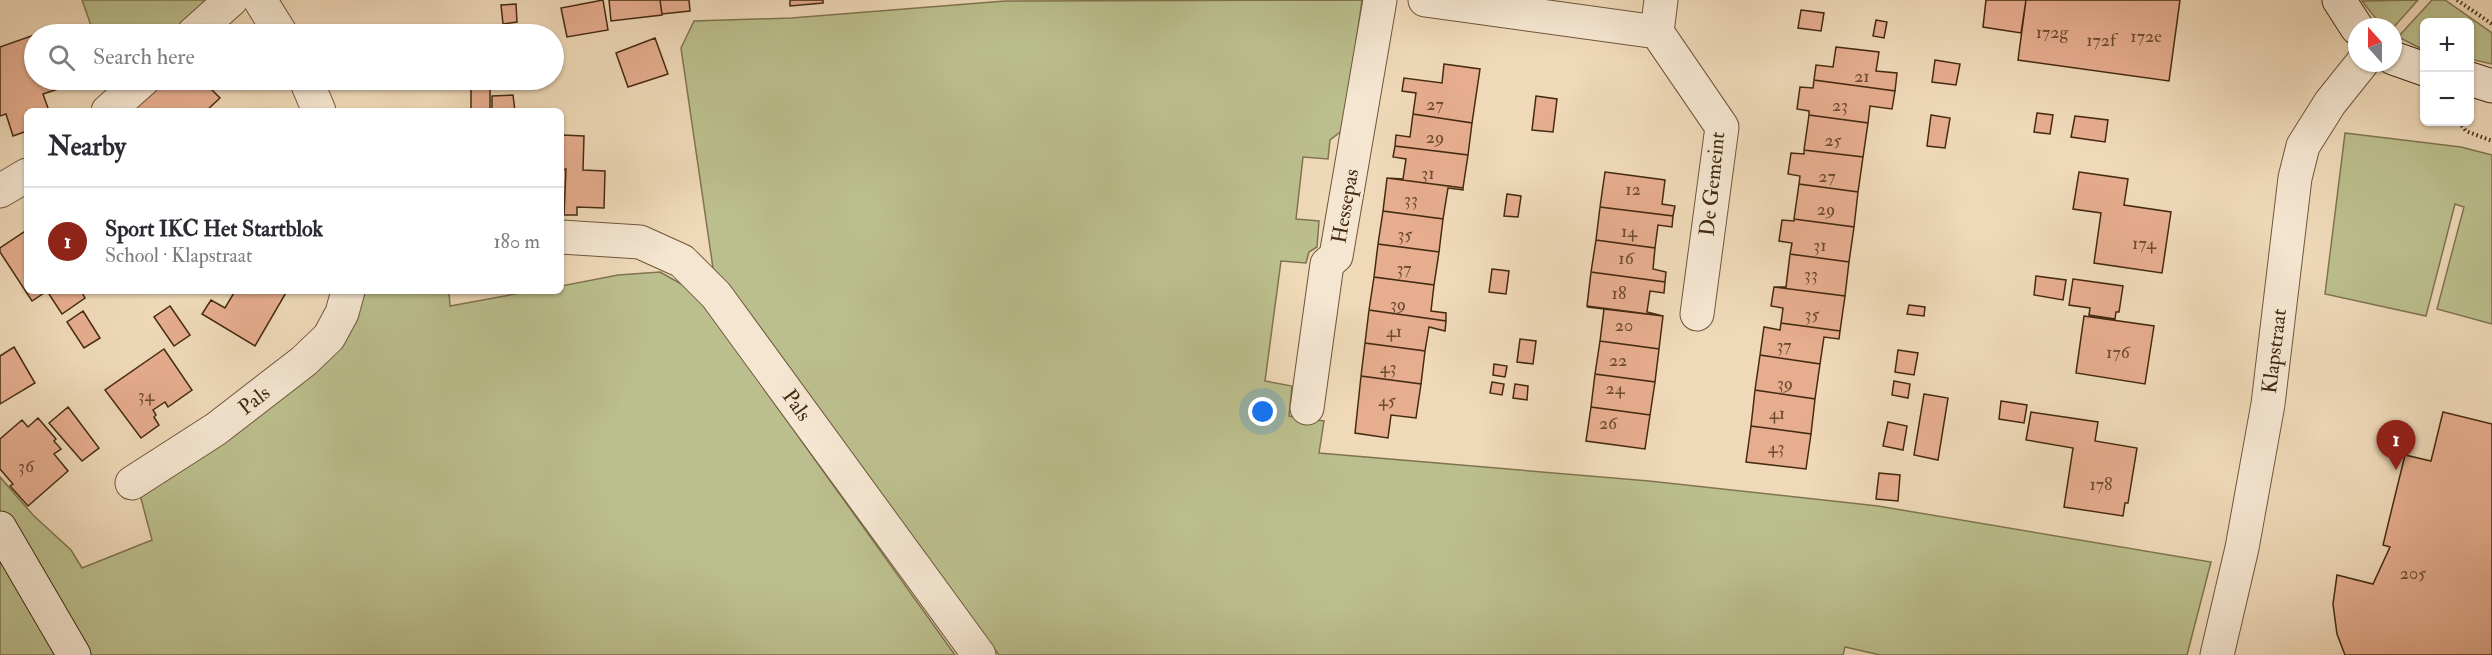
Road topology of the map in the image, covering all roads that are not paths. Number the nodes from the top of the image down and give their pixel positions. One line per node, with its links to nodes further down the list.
1 (231, 0): 8 (street)
2 (260, 0): 9 (street)
3 (1380, 0): 25 (street, Hessepas)
4 (1425, 0): 10 (street)
5 (1661, 0): 10 (street)
6 (2339, 0): 7 (street)
7 (2351, 18)
8 (204, 24)
9 (275, 24)
10 (1657, 33): 24 (street, De Gemeint)
11 (2402, 61): 12 (street)
12 (2420, 68)
13 (2355, 72): 30 (street, Klapstraat)
14 (2474, 81): 15 (street)
15 (2492, 86)
16 (132, 90): 18 (street)
17 (310, 90): 19 (street)
18 (111, 108)
19 (318, 108)
20 (24, 177): 21 (street)
21 (0, 191)
22 (564, 237): 29 (street, Pals)
23 (347, 294): 26 (street, Pals)
24 (1697, 314)
25 (1307, 408)
26 (132, 483)
27 (0, 528): 28 (street)
28 (74, 655)
29 (979, 655)
30 (2217, 655)

